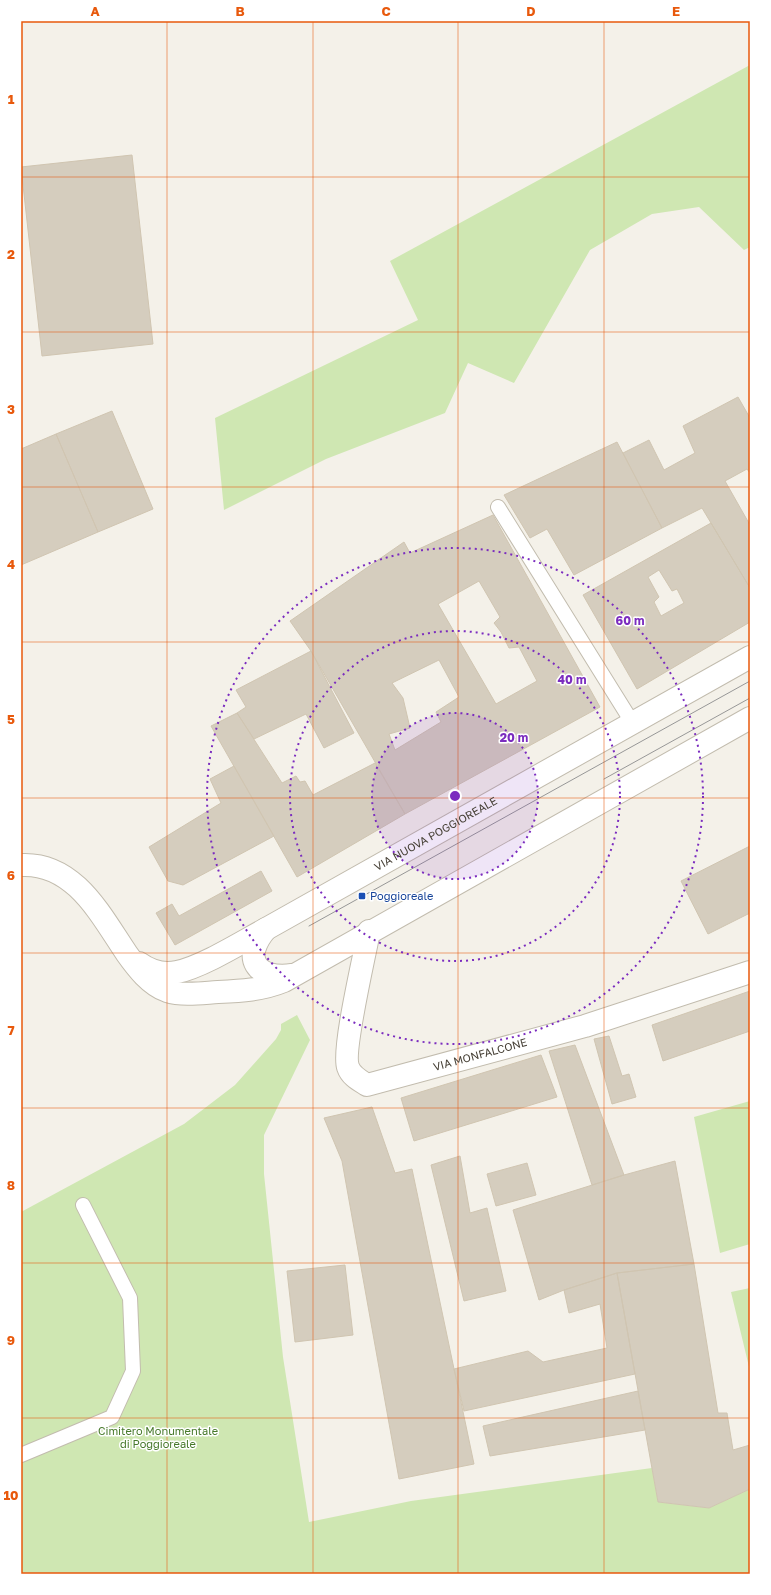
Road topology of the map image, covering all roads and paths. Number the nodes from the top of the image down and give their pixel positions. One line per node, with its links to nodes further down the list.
1 (498, 506): 4 (lane)
2 (750, 657): 4 (street, VIA NUOVA POGGIOREALE)
3 (750, 718): 7 (street, VIA NUOVA POGGIOREALE)
4 (632, 722): 6 (street, VIA NUOVA POGGIOREALE)
5 (21, 865): 8 (street, VIA NUOVA POGGIOREALE)
6 (266, 929): 8 (street, VIA NUOVA POGGIOREALE); 10 (street)
7 (369, 931): 9 (street, VIA MONFALCONE); 10 (street, VIA NUOVA POGGIOREALE)
8 (121, 945): 10 (street, VIA NUOVA POGGIOREALE)
9 (750, 972)
10 (293, 975)
11 (83, 1205): 12 (lane)
12 (21, 1455)

